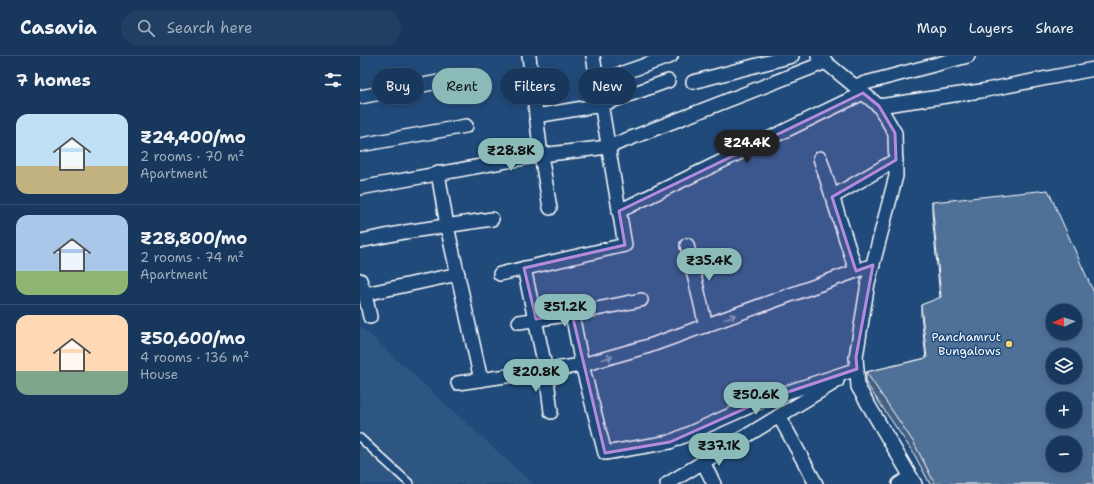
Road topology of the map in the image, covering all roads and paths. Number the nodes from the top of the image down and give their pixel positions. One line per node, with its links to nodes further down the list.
1 (529, 56): 17 (street)
2 (593, 56): 7 (street)
3 (672, 56): 8 (street)
4 (792, 56): 11 (street)
5 (968, 56): 13 (street)
6 (822, 59): 13 (street); 20 (street)
7 (595, 68)
8 (636, 68)
9 (1094, 69): 16 (street)
10 (668, 81): 15 (street)
11 (693, 82)
12 (432, 83): 14 (street)
13 (859, 90): 16 (street); 28 (street)
14 (360, 97)
15 (601, 105): 17 (street); 20 (street)
16 (879, 106): 23 (street)
17 (536, 116): 21 (street)
18 (466, 126): 19 (street)
19 (360, 144)
20 (608, 147): 21 (street); 28 (street)
21 (541, 155): 24 (street); 27 (street)
22 (820, 158): 26 (street)
23 (896, 160): 26 (street); 33 (street)
24 (438, 174): 25 (street); 30 (street)
25 (360, 188)
26 (832, 197): 35 (street)
27 (550, 208)
28 (619, 211): 34 (street)
29 (492, 219): 30 (street)
30 (447, 226): 31 (street); 36 (street)
31 (360, 242)
32 (687, 245): 45 (street)
33 (873, 266): 35 (street); 47 (street)
34 (524, 268): 37 (street); 43 (street)
35 (856, 271): 45 (street, one-way to 35)
36 (458, 274): 39 (street); 49 (street)
37 (500, 274)
38 (360, 280): 39 (street)
39 (365, 294): 42 (street)
40 (641, 300): 41 (street)
41 (572, 314): 43 (street); 46 (street)
42 (370, 317)
43 (536, 319): 44 (street); 48 (street)
44 (519, 322)
45 (706, 326): 46 (street, one-way to 45)
46 (582, 366): 47 (street); 48 (street)
47 (857, 369): 52 (street); 55 (street)
48 (546, 371): 49 (street); 51 (street)
49 (481, 380): 50 (street)
50 (458, 383)
51 (551, 412)
52 (779, 416): 54 (street); 59 (street)
53 (360, 438): 56 (lane)
54 (703, 462): 57 (street); 58 (street)
55 (913, 481): 60 (street)
56 (410, 484)
57 (667, 484)
58 (714, 484)
59 (816, 484)
60 (899, 484)

